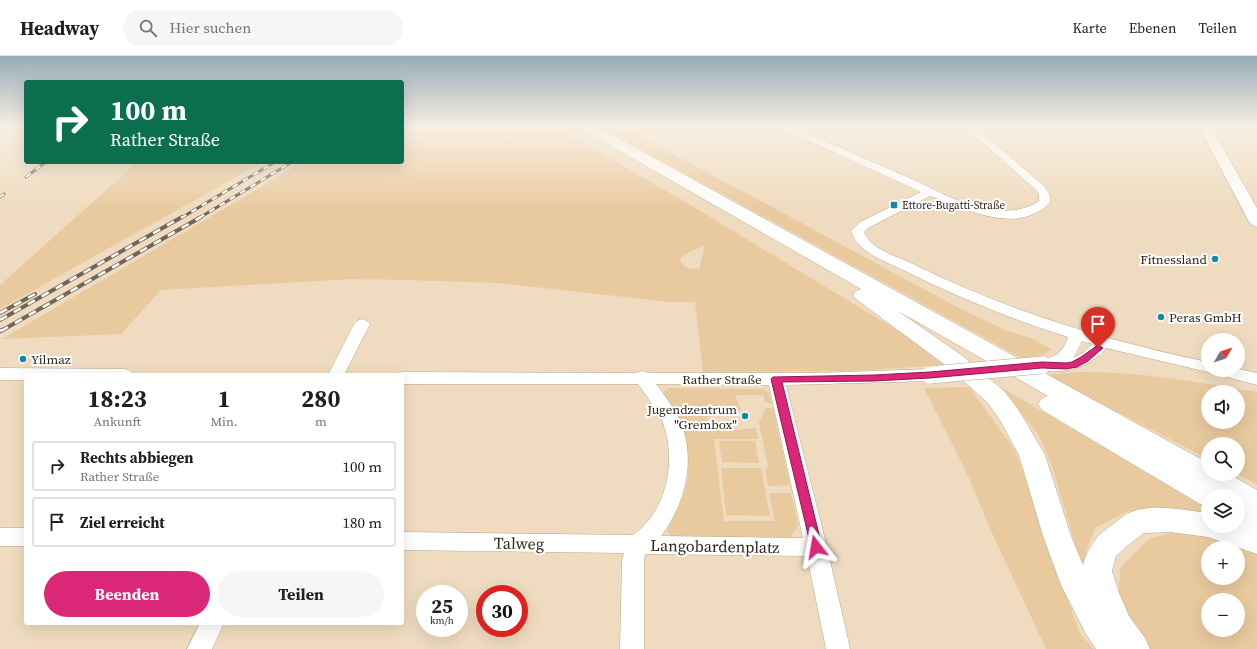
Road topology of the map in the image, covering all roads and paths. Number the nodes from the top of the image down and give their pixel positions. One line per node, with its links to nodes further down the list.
1 (620, 155): 8 (highway)
2 (637, 155): 25 (highway)
3 (847, 155): 6 (street)
4 (1002, 155): 6 (street)
5 (1220, 155): 7 (main road)
6 (928, 192): 10 (street)
7 (1257, 222)
8 (856, 290): 24 (highway); 40 (highway)
9 (362, 324): 14 (street)
10 (1076, 336): 11 (street); 12 (street)
11 (1102, 343): 12 (street, Rather Straße); 13 (street)
12 (1055, 364): 22 (street, Rather Straße, bridge)
13 (1201, 365)
14 (337, 373)
15 (1245, 374): 16 (street)
16 (1257, 375)
17 (1245, 376): 23 (street)
18 (24, 377): 19 (street)
19 (3, 378)
20 (404, 378): 21 (street, Rather Straße)
21 (642, 378): 22 (street, Rather Straße); 34 (street, Langobardenplatz)
22 (776, 379): 35 (street)
23 (1257, 379)
24 (1201, 491)
25 (1257, 503)
26 (1245, 516): 28 (highway)
27 (1201, 524): 41 (highway)
28 (1257, 524)
29 (1232, 533): 33 (highway)
30 (0, 537): 31 (street)
31 (24, 537)
32 (404, 540): 34 (street, Talweg)
33 (1257, 542)
34 (637, 545): 35 (street, Langobardenplatz); 38 (street)
35 (816, 547): 39 (street)
36 (211, 625): 37 (street)
37 (199, 649)
38 (632, 649)
39 (838, 649)
40 (1115, 649)
41 (1133, 649)

